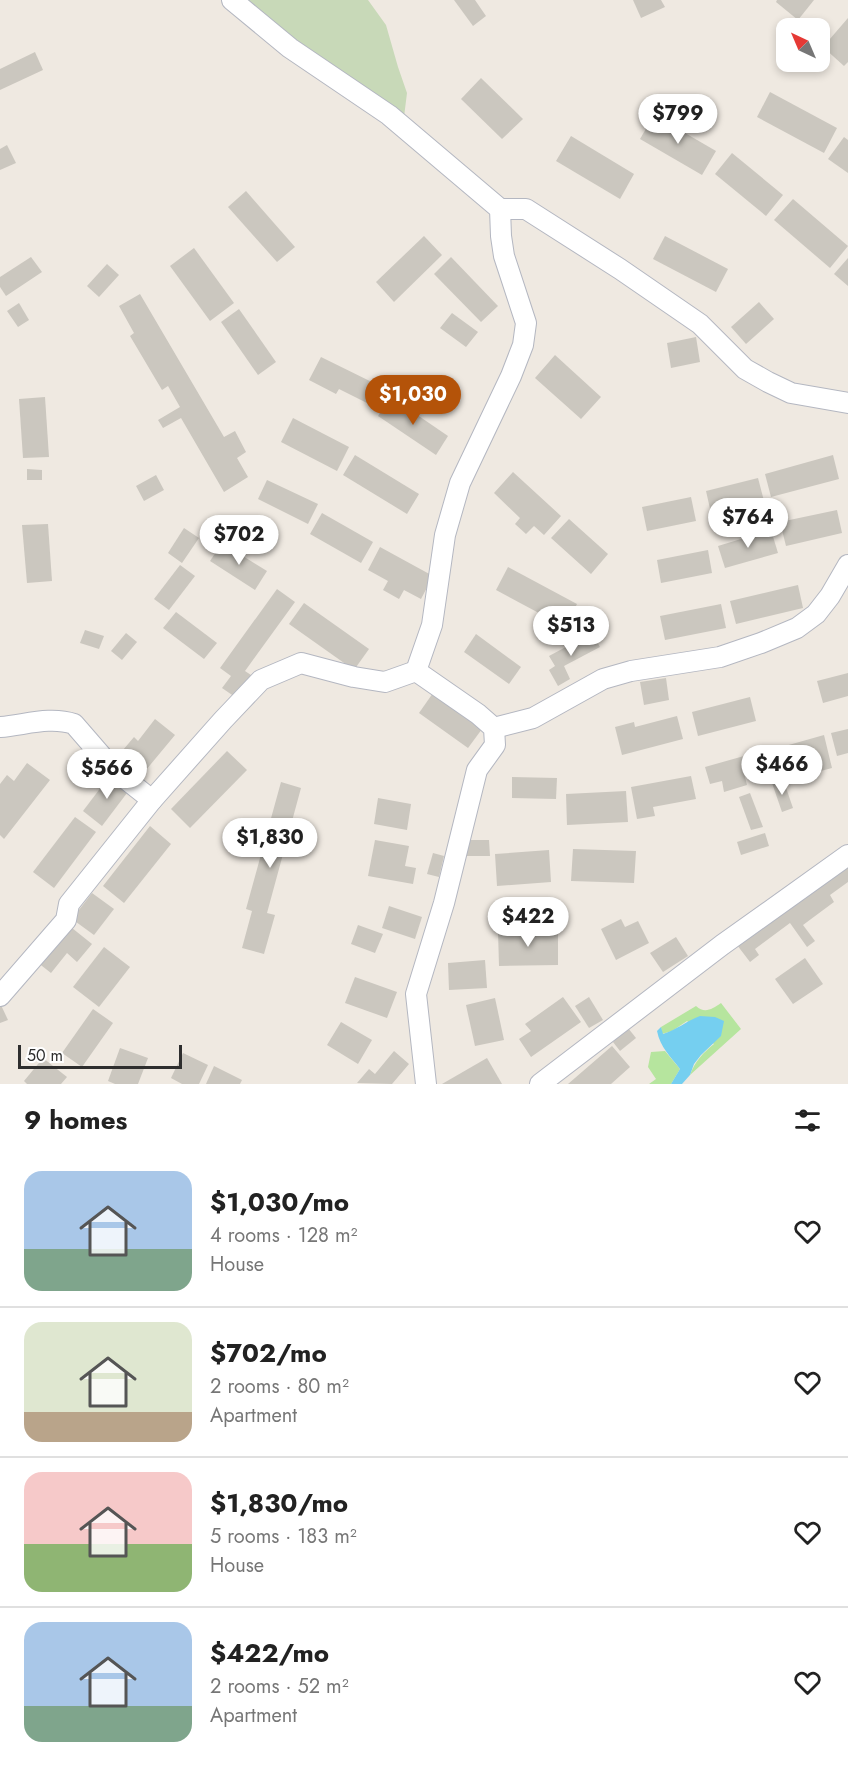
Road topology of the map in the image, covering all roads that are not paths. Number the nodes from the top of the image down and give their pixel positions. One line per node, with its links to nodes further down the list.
1 (232, 0): 2 (street)
2 (500, 209): 3 (street); 5 (street)
3 (848, 403)
4 (848, 565): 7 (street)
5 (416, 671): 7 (street); 8 (street)
6 (0, 727): 8 (street)
7 (494, 728): 11 (street)
8 (152, 800): 10 (street)
9 (848, 855): 12 (street)
10 (0, 996)
11 (426, 1084)
12 (540, 1084)

